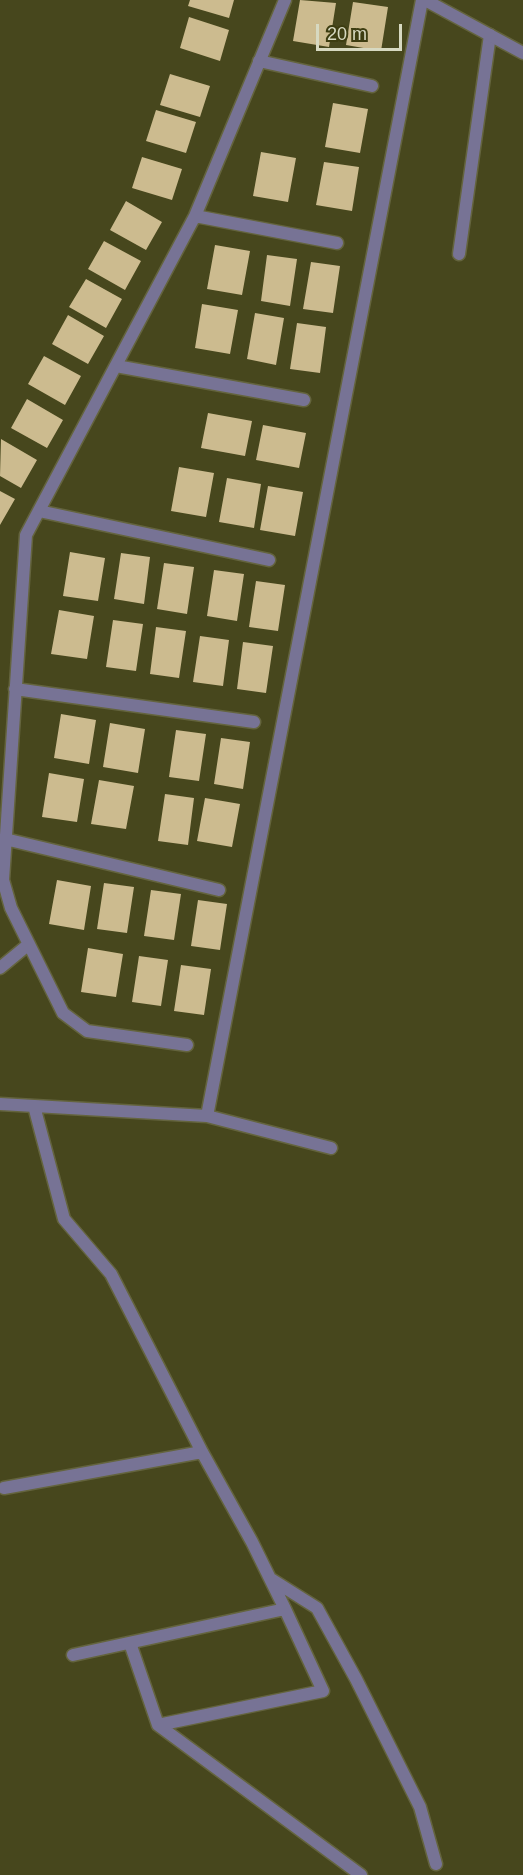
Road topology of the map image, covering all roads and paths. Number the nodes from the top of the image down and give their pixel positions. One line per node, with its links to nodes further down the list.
1 (285, 0): 5 (street)
2 (424, 0): 3 (street); 23 (street)
3 (490, 35): 4 (street); 9 (street)
4 (523, 52)
5 (260, 61): 6 (street); 7 (street)
6 (372, 86)
7 (195, 216): 8 (street); 10 (street)
8 (337, 243)
9 (459, 254)
10 (116, 366): 11 (street); 12 (street)
11 (304, 400)
12 (39, 511): 13 (street); 14 (street)
13 (269, 560)
14 (15, 689): 15 (street); 16 (street)
15 (254, 722)
16 (5, 839): 17 (street); 18 (street)
17 (219, 890)
18 (29, 944): 19 (street); 20 (street)
19 (0, 968)
20 (187, 1045)
21 (0, 1104): 22 (street)
22 (34, 1106): 23 (street); 25 (street)
23 (207, 1116): 24 (street)
24 (331, 1148)
25 (202, 1452): 26 (street); 27 (street)
26 (4, 1488)
27 (271, 1579): 28 (street); 32 (street)
28 (285, 1609): 29 (street); 31 (street)
29 (130, 1643): 30 (street); 31 (street)
30 (73, 1656)
31 (158, 1725): 33 (street)
32 (436, 1864)
33 (360, 1875)

